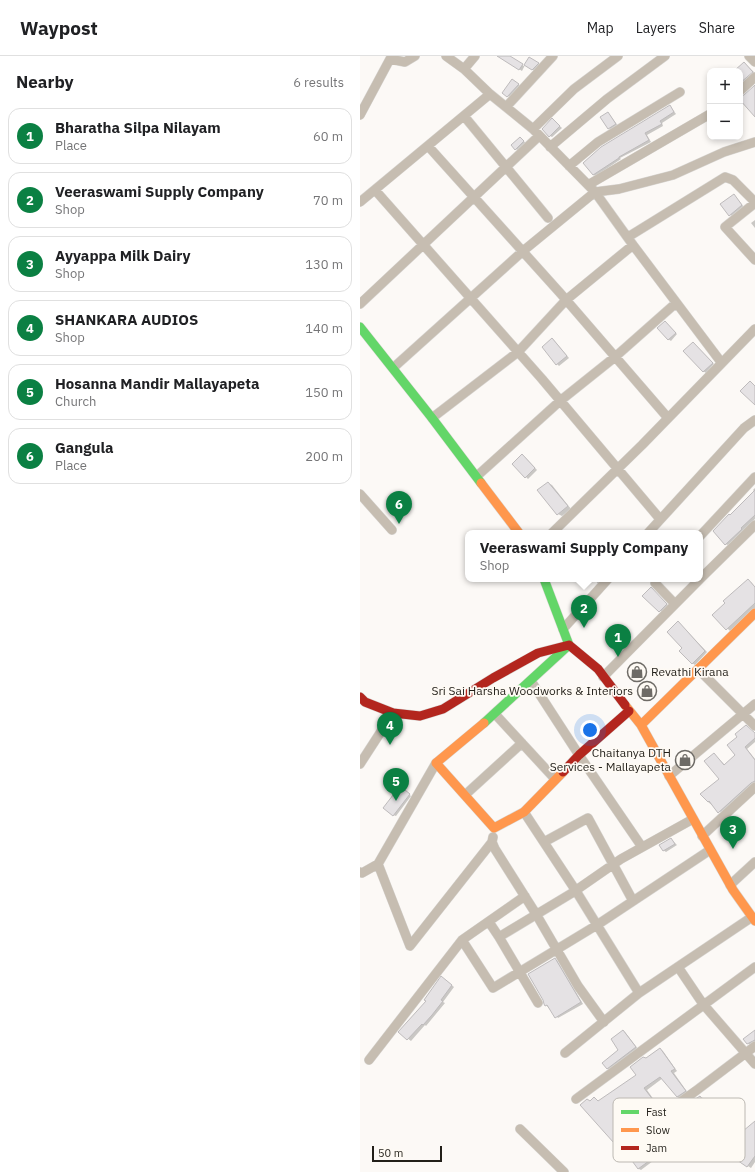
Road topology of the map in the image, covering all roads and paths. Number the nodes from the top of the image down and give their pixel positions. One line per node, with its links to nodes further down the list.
1 (415, 56): 15 (street)
2 (446, 56): 9 (street)
3 (475, 56): 9 (street)
4 (553, 56): 14 (street)
5 (618, 56): 18 (street)
6 (665, 56): 21 (street)
7 (749, 56): 8 (street)
8 (755, 62)
9 (464, 69): 13 (street)
10 (755, 77): 11 (street)
11 (743, 88)
12 (680, 92): 22 (street)
13 (490, 94): 14 (street); 16 (street)
14 (506, 107): 18 (street)
15 (360, 113)
16 (464, 116): 20 (street); 23 (street)
17 (707, 116): 24 (street)
18 (536, 133): 21 (street); 23 (street)
19 (755, 142): 26 (street)
20 (428, 146): 25 (street); 27 (street)
21 (550, 148): 22 (street)
22 (569, 166): 24 (street)
23 (507, 167): 27 (street); 30 (street)
24 (588, 185): 26 (street)
25 (375, 190): 28 (street); 32 (street)
26 (595, 192): 31 (street); 33 (street)
27 (475, 198): 32 (street); 33 (street)
28 (360, 202)
29 (755, 203): 31 (street); 34 (street)
30 (548, 218)
31 (630, 241): 36 (street); 37 (street)
32 (424, 246): 35 (street); 38 (street)
33 (523, 251): 35 (street); 36 (street)
34 (755, 260)
35 (471, 298): 41 (street); 44 (street)
36 (566, 300): 41 (street); 42 (street)
37 (676, 303): 42 (street); 43 (street)
38 (360, 304)
39 (360, 327): 44 (main road)
40 (755, 329): 43 (street)
41 (518, 352): 45 (street); 46 (street)
42 (615, 356): 45 (street); 47 (street)
43 (721, 362): 47 (street)
44 (393, 368): 46 (main road)
45 (560, 401): 49 (street); 50 (street)
46 (432, 418): 50 (main road)
47 (668, 418): 49 (street)
48 (755, 420): 53 (street)
49 (618, 468): 53 (street); 57 (street)
50 (477, 476): 56 (main road)
51 (755, 477): 59 (street)
52 (360, 494): 55 (street)
53 (660, 519): 58 (street)
54 (755, 525): 60 (street)
55 (392, 530)
56 (517, 530)
57 (555, 530)
58 (651, 530)
59 (703, 533)
60 (703, 576)
61 (545, 582): 67 (main road)
62 (605, 582): 67 (street)
63 (657, 582): 65 (street)
64 (697, 582): 65 (street)
65 (675, 604): 70 (street)
66 (755, 613): 69 (main road)
67 (563, 629): 68 (main road)
68 (570, 645): 70 (main road); 71 (main road); 75 (main road)
69 (698, 669): 77 (street); 78 (main road)
70 (604, 676): 74 (main road)
71 (531, 681): 76 (main road); 81 (street)
72 (360, 697): 75 (main road)
73 (755, 704): 77 (street)
74 (629, 711): 78 (main road); 81 (main road)
75 (393, 713): 83 (street)
76 (495, 714): 80 (street); 82 (main road)
77 (743, 714): 79 (street); 84 (street)
78 (641, 726): 84 (main road)
79 (755, 726)
80 (522, 743): 85 (street); 87 (street)
81 (579, 755): 85 (main road); 94 (street)
82 (436, 763): 87 (main road); 98 (street)
83 (360, 764)
84 (669, 776): 89 (main road)
85 (555, 779): 88 (main road)
86 (755, 787): 91 (street)
87 (465, 795): 90 (main road)
88 (524, 812): 90 (main road); 93 (street)
89 (693, 819): 91 (main road); 94 (street)
90 (494, 828): 92 (street)
91 (702, 836): 95 (main road)
92 (492, 842): 98 (street); 102 (street)
93 (544, 842): 96 (street); 101 (street)
94 (642, 847): 96 (street)
95 (710, 850): 100 (main road); 103 (street)
96 (614, 863): 101 (street); 103 (street)
97 (755, 863): 100 (street)
98 (378, 864): 99 (street)
99 (360, 872)
100 (730, 885): 105 (main road)
101 (576, 891): 104 (street); 107 (street)
102 (525, 896): 104 (street); 106 (street)
103 (633, 901): 107 (street)
104 (536, 914): 108 (street); 110 (street)
105 (754, 919): 111 (street)
106 (489, 922): 108 (street); 109 (street)
107 (597, 925): 110 (street); 114 (street)
108 (499, 936): 113 (street)
109 (462, 940): 113 (street); 121 (street)
110 (556, 949): 113 (street); 117 (street)
111 (678, 967): 114 (street); 116 (street)
112 (755, 967): 116 (street)
113 (519, 972): 115 (street)
114 (639, 993): 117 (street)
115 (538, 1003)
116 (704, 1004): 120 (street); 124 (street)
117 (604, 1022): 119 (street)
118 (755, 1046): 120 (street)
119 (565, 1053)
120 (746, 1053): 122 (street); 123 (street)
121 (369, 1060)
122 (755, 1064)
123 (686, 1098)
124 (576, 1099)
125 (520, 1129): 126 (street)
126 (564, 1172)

